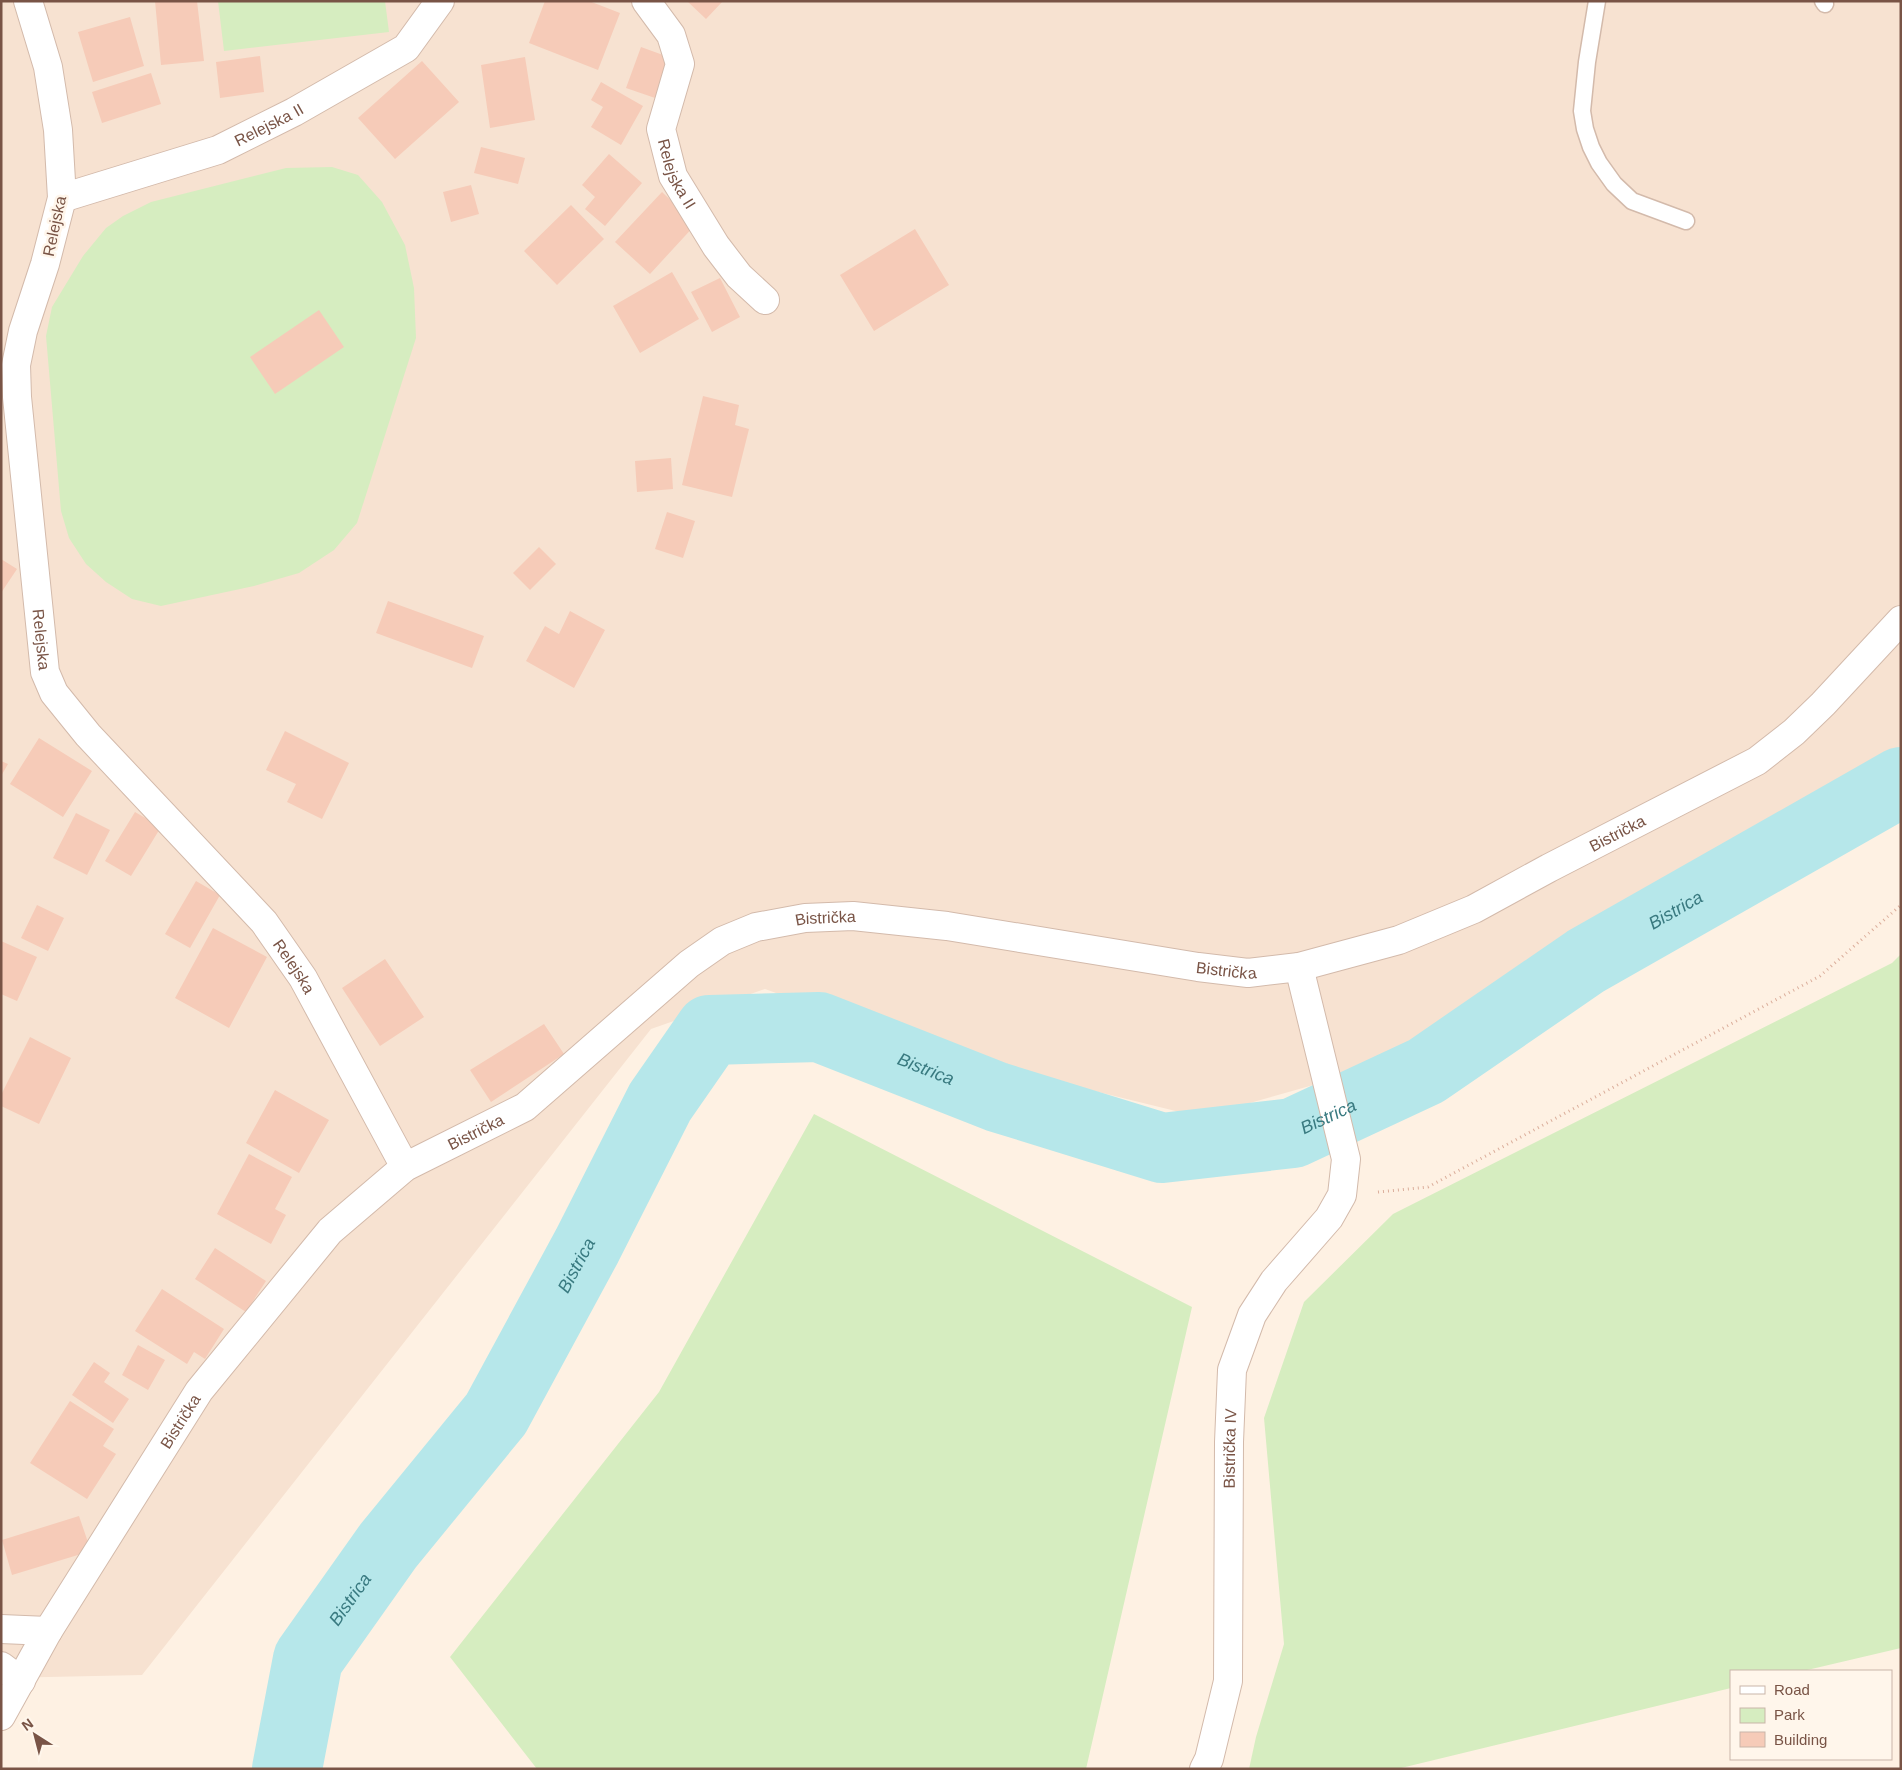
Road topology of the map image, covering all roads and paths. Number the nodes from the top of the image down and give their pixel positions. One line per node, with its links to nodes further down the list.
1 (28, 1): 5 (street, Relejska)
2 (646, 1): 7 (street, Relejska II)
3 (1597, 1): 6 (lane)
4 (441, 2): 5 (street, Relejska II)
5 (62, 198): 11 (street, Relejska)
6 (1686, 220)
7 (765, 300)
8 (1901, 620): 10 (street, Bistrička)
9 (1901, 905): 12 (path)
10 (1299, 967): 11 (street, Bistrička); 12 (street, Bistrička IV)
11 (405, 1167): 14 (street, Bistrička)
12 (1342, 1195): 17 (street, Bistrička IV)
13 (1, 1629): 14 (street)
14 (48, 1631): 15 (street, Bistrička)
15 (11, 1673): 16 (street, Bistrička)
16 (1, 1716)
17 (1204, 1769)

